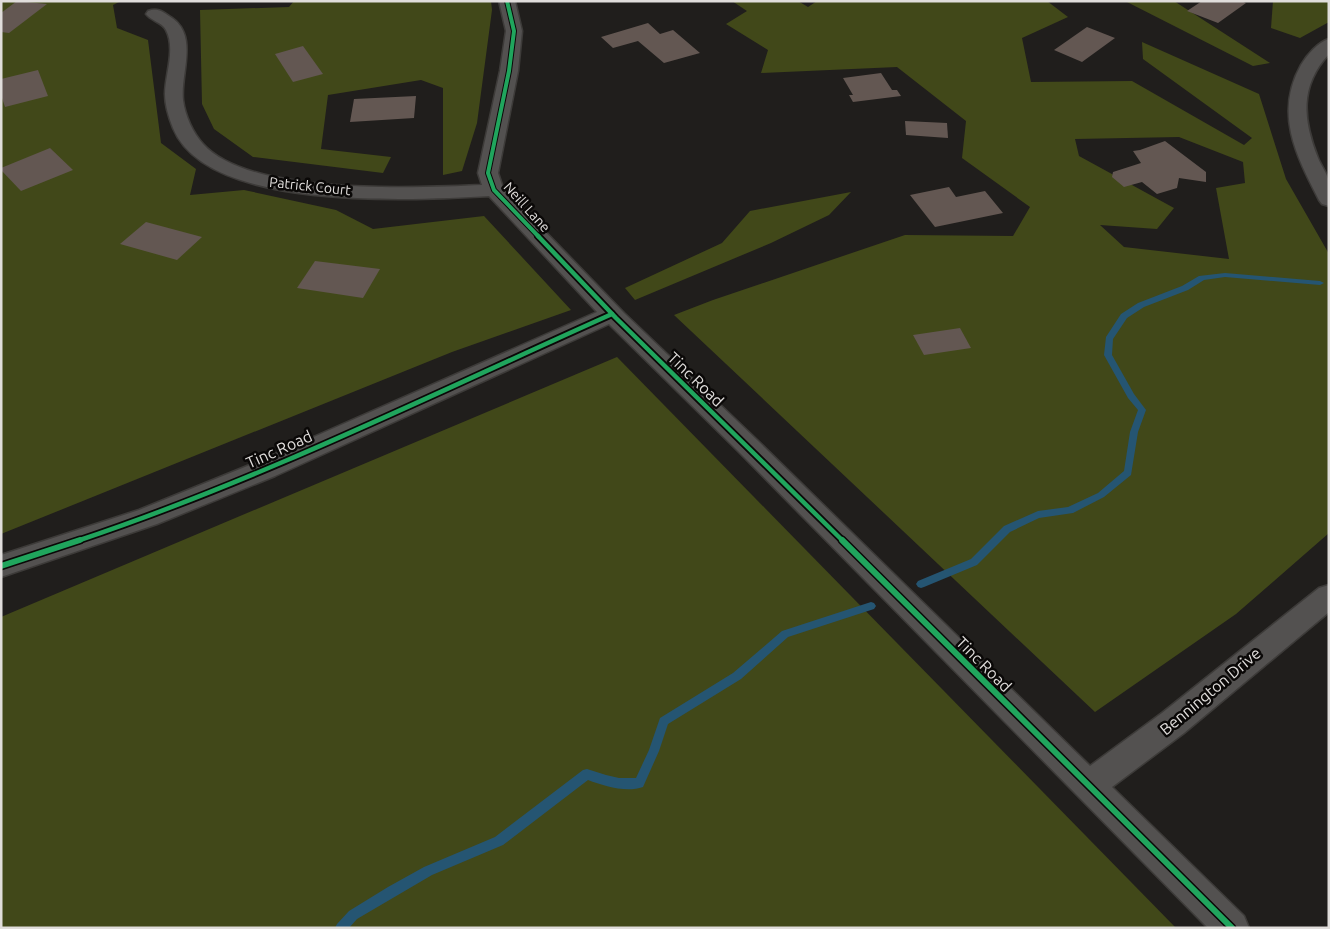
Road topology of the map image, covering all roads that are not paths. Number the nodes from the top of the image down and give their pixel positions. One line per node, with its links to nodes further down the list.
1 (507, 1): 4 (street, Neill Lane)
2 (154, 14): 4 (street, Patrick Court)
3 (1329, 44): 5 (street)
4 (494, 190): 6 (street, Neill Lane)
5 (1329, 200)
6 (612, 314): 7 (street, Tinc Road); 9 (street, Tinc Road)
7 (1, 566)
8 (1329, 596): 9 (street, Bennington Drive)
9 (1089, 785): 10 (street, Tinc Road)
10 (1232, 928)

